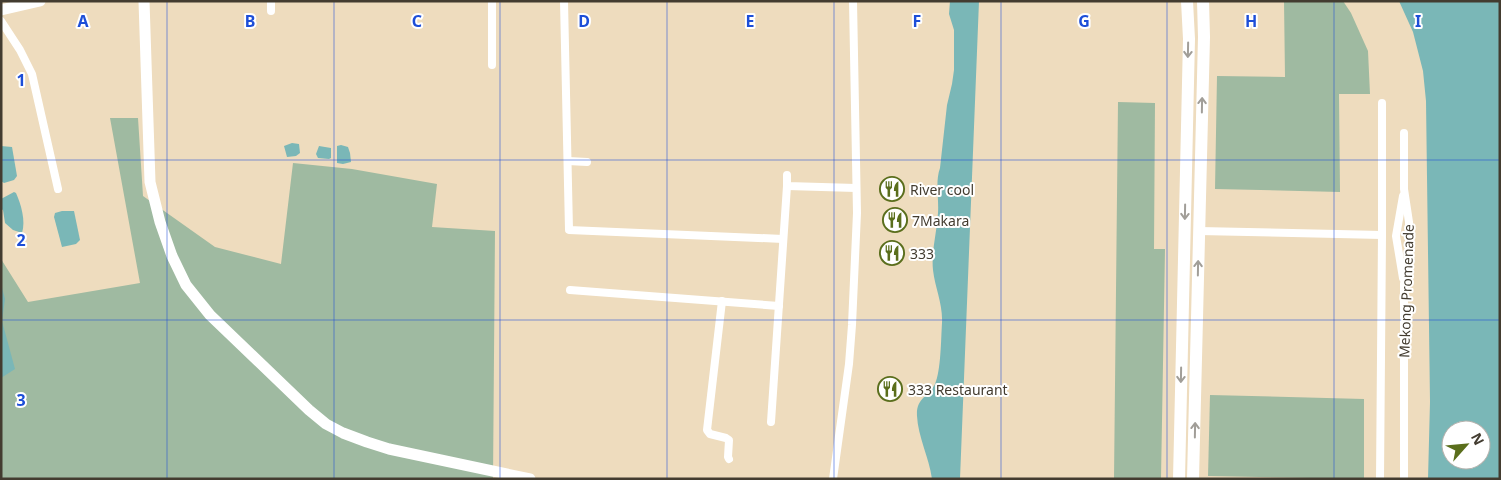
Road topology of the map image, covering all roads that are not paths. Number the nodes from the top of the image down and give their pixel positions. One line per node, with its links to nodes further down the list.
1 (40, 1): 9 (street)
2 (144, 1): 31 (street)
3 (271, 1): 10 (street)
4 (492, 1): 12 (street)
5 (564, 1): 15 (street)
6 (853, 1): 20 (street)
7 (1187, 1): 33 (main road, one-way to 33)
8 (1203, 1): 22 (main road, one-way to 8)
9 (1, 10)
10 (271, 11)
11 (1, 21): 19 (street)
12 (492, 65)
13 (1382, 103): 23 (street)
14 (1404, 133): 21 (street, Mekong Promenade)
15 (568, 161): 16 (street); 24 (street)
16 (587, 162)
17 (787, 175): 18 (street)
18 (787, 186): 20 (street); 24 (street)
19 (58, 188)
20 (856, 188): 32 (street)
21 (1404, 189): 25 (street, Mekong Promenade); 25 (street)
22 (1199, 231): 23 (street); 34 (main road, one-way to 22)
23 (1382, 234): 35 (street)
24 (783, 239): 28 (street)
25 (1404, 284): 36 (street, Mekong Promenade)
26 (570, 290): 27 (street)
27 (722, 301): 28 (street); 30 (street)
28 (779, 306): 29 (street)
29 (771, 422)
30 (729, 459)
31 (530, 479)
32 (833, 479)
33 (1179, 479)
34 (1193, 479)
35 (1380, 479)
36 (1404, 479)

